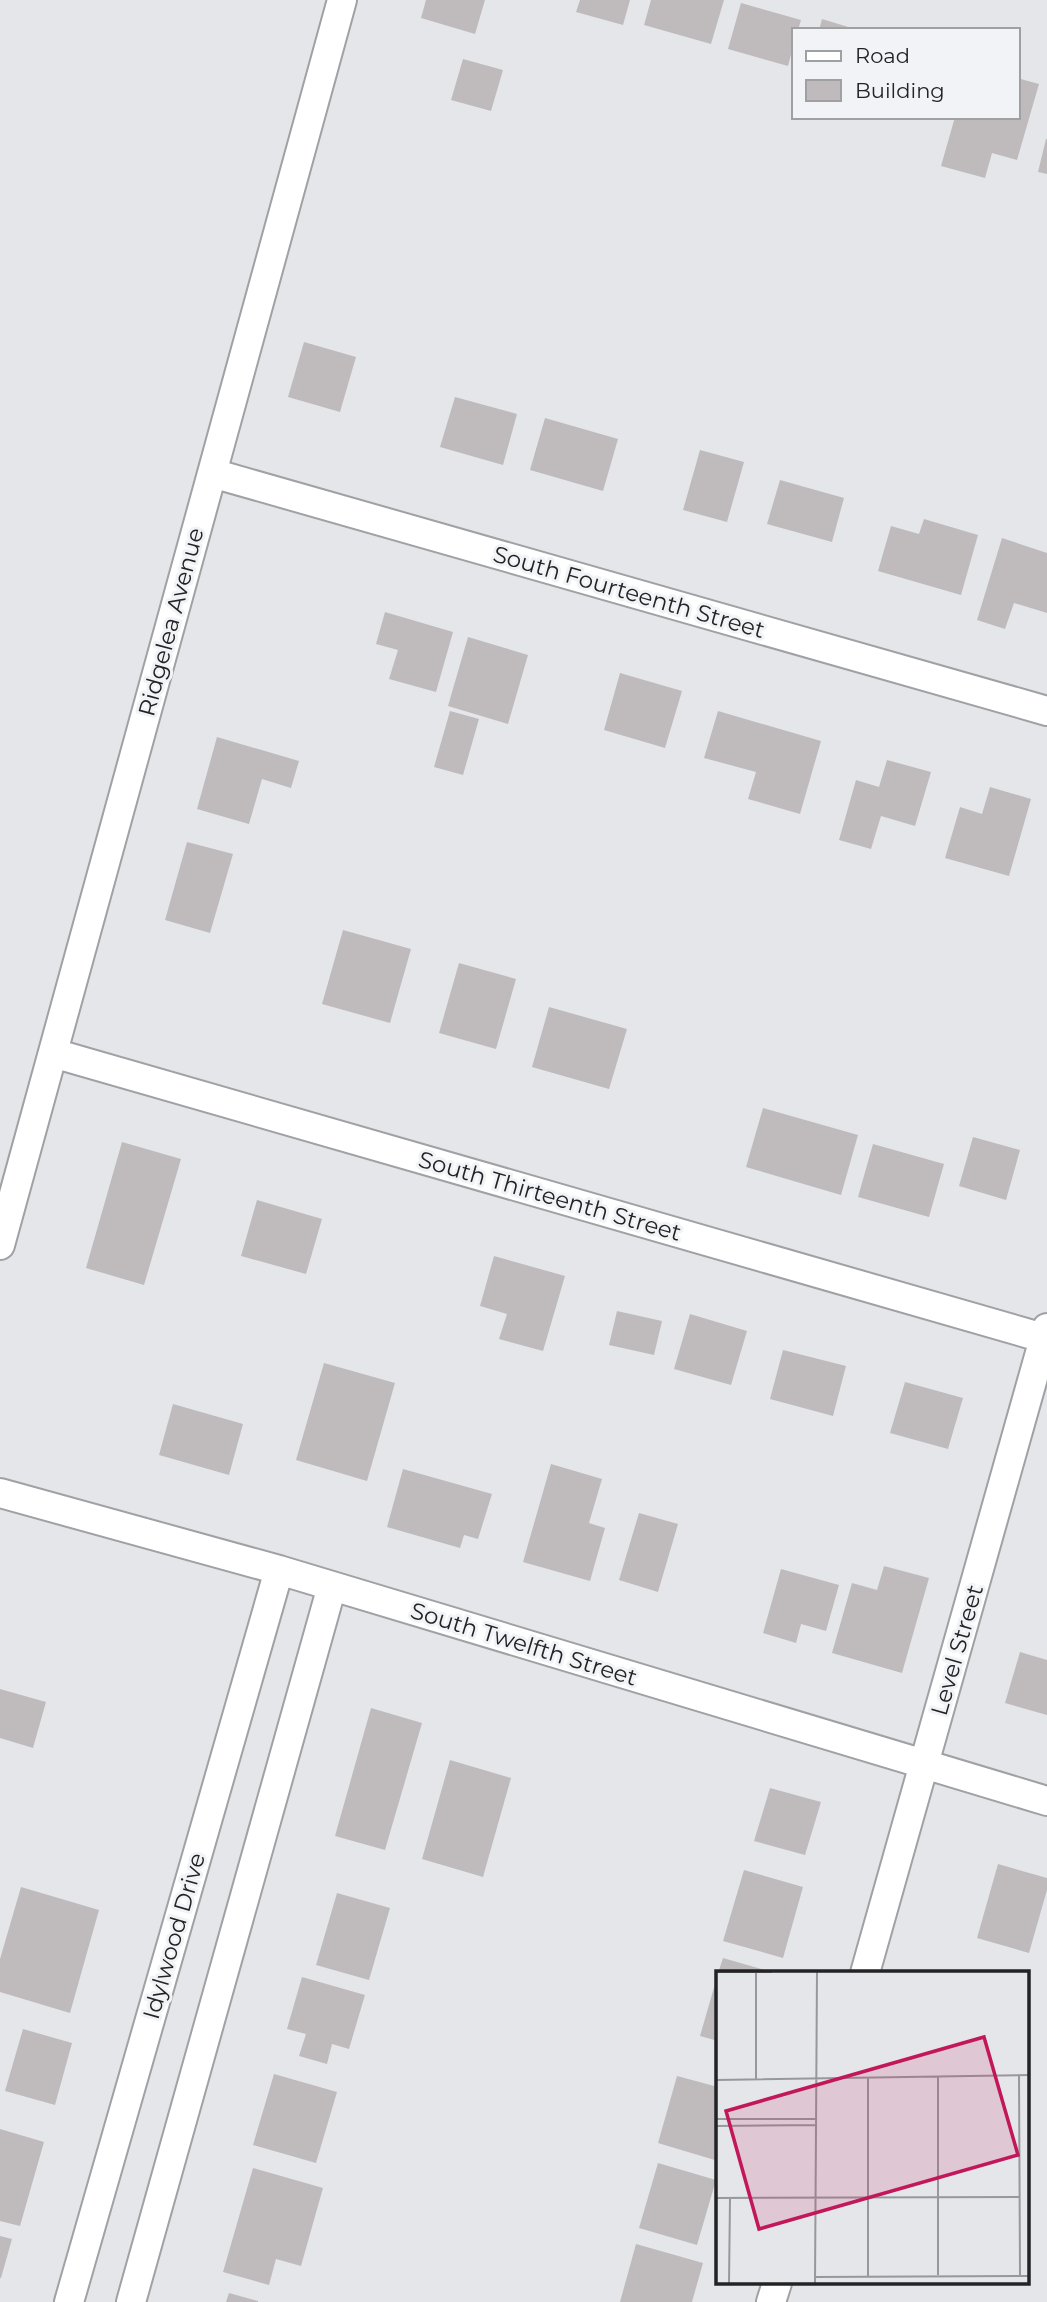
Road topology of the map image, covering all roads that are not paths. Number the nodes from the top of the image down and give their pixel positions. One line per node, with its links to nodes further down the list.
1 (342, 0): 2 (street, Ridgelea Avenue)
2 (212, 473): 3 (street, South Fourteenth Street); 4 (street, Ridgelea Avenue)
3 (1047, 711)
4 (53, 1053): 5 (street, Ridgelea Avenue); 6 (street, South Thirteenth Street)
5 (0, 1245)
6 (1046, 1335): 10 (street, Level Street)
7 (0, 1493): 8 (street, South Twelfth Street)
8 (279, 1570): 9 (street, South Twelfth Street); 14 (street, Idylwood Drive)
9 (332, 1586): 10 (street, South Twelfth Street); 15 (street)
10 (925, 1765): 11 (street, South Twelfth Street); 12 (street, Level Street)
11 (1047, 1801)
12 (866, 1971)
13 (777, 2284): 16 (street)
14 (69, 2302)
15 (131, 2302)
16 (771, 2302)

